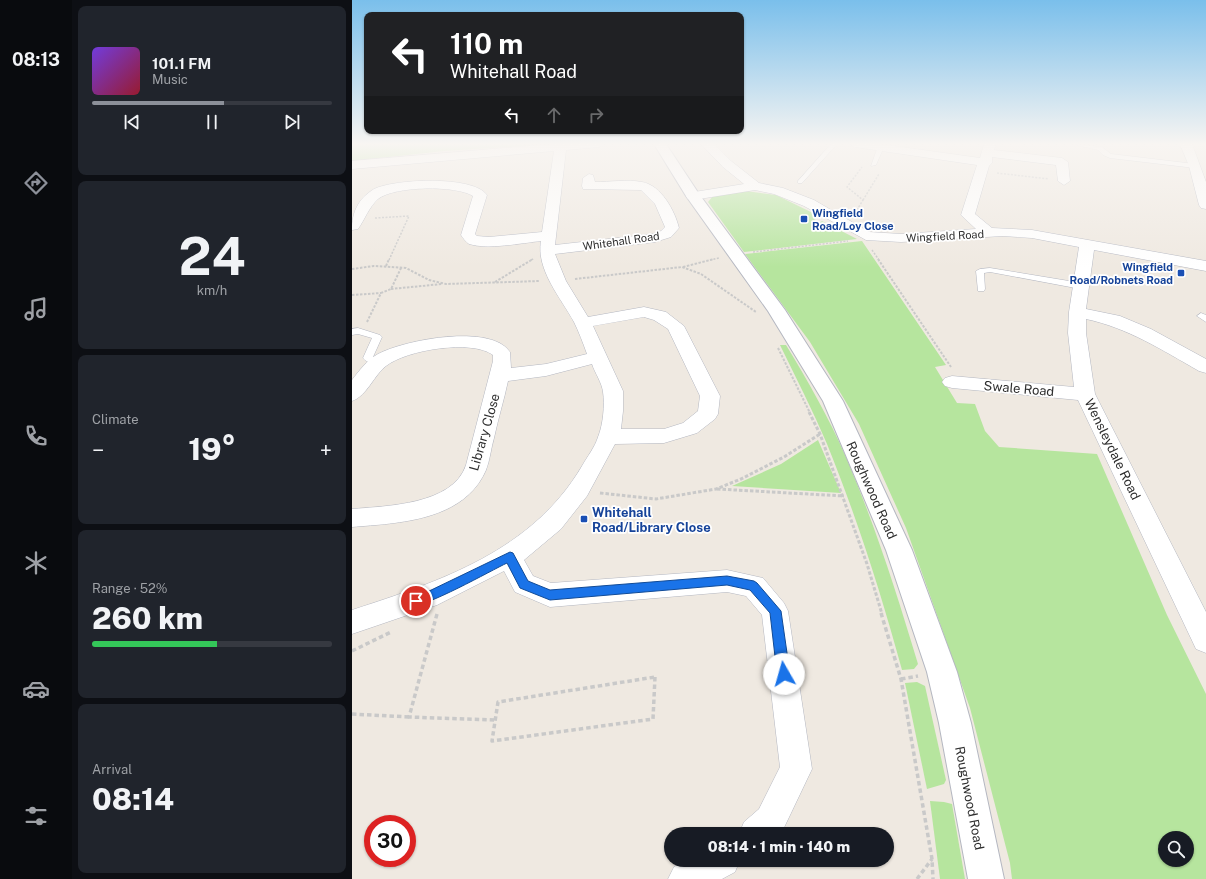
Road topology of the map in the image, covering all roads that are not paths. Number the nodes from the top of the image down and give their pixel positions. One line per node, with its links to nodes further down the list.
1 (556, 185): 13 (street)
2 (588, 185): 3 (street, Whitehall Road)
3 (639, 185)
4 (640, 185): 13 (street, Whitehall Road)
5 (686, 185): 9 (street, Roughwood Road)
6 (977, 185): 12 (street)
7 (1200, 185): 10 (street)
8 (755, 186): 9 (street, Wingfield Road); 12 (street, Wingfield Road)
9 (693, 196): 36 (street, Roughwood Road)
10 (1206, 205)
11 (355, 223): 13 (street, Whitehall Road)
12 (989, 233): 14 (street, Wingfield Road)
13 (548, 243): 19 (street)
14 (1087, 244): 15 (street, Wingfield Road); 16 (street, Wensleydale Road)
15 (1206, 266)
16 (1081, 286): 17 (lane); 18 (street, Wensleydale Road)
17 (981, 288)
18 (1077, 312): 23 (street); 27 (street, Wensleydale Road)
19 (583, 323): 21 (street); 28 (street)
20 (355, 331): 22 (lane)
21 (597, 357): 24 (street, Library Close); 28 (street)
22 (379, 362): 24 (street, Library Close); 26 (street, Library Close)
23 (1206, 367)
24 (499, 376): 29 (street, Library Close)
25 (953, 377): 27 (street, Swale Road)
26 (352, 394)
27 (1085, 394): 32 (street, Wensleydale Road)
28 (609, 437): 30 (street)
29 (352, 518)
30 (510, 556): 31 (street); 33 (street)
31 (352, 622)
32 (1206, 640)
33 (764, 827)
34 (709, 867): 35 (street)
35 (686, 879)
36 (986, 879)

